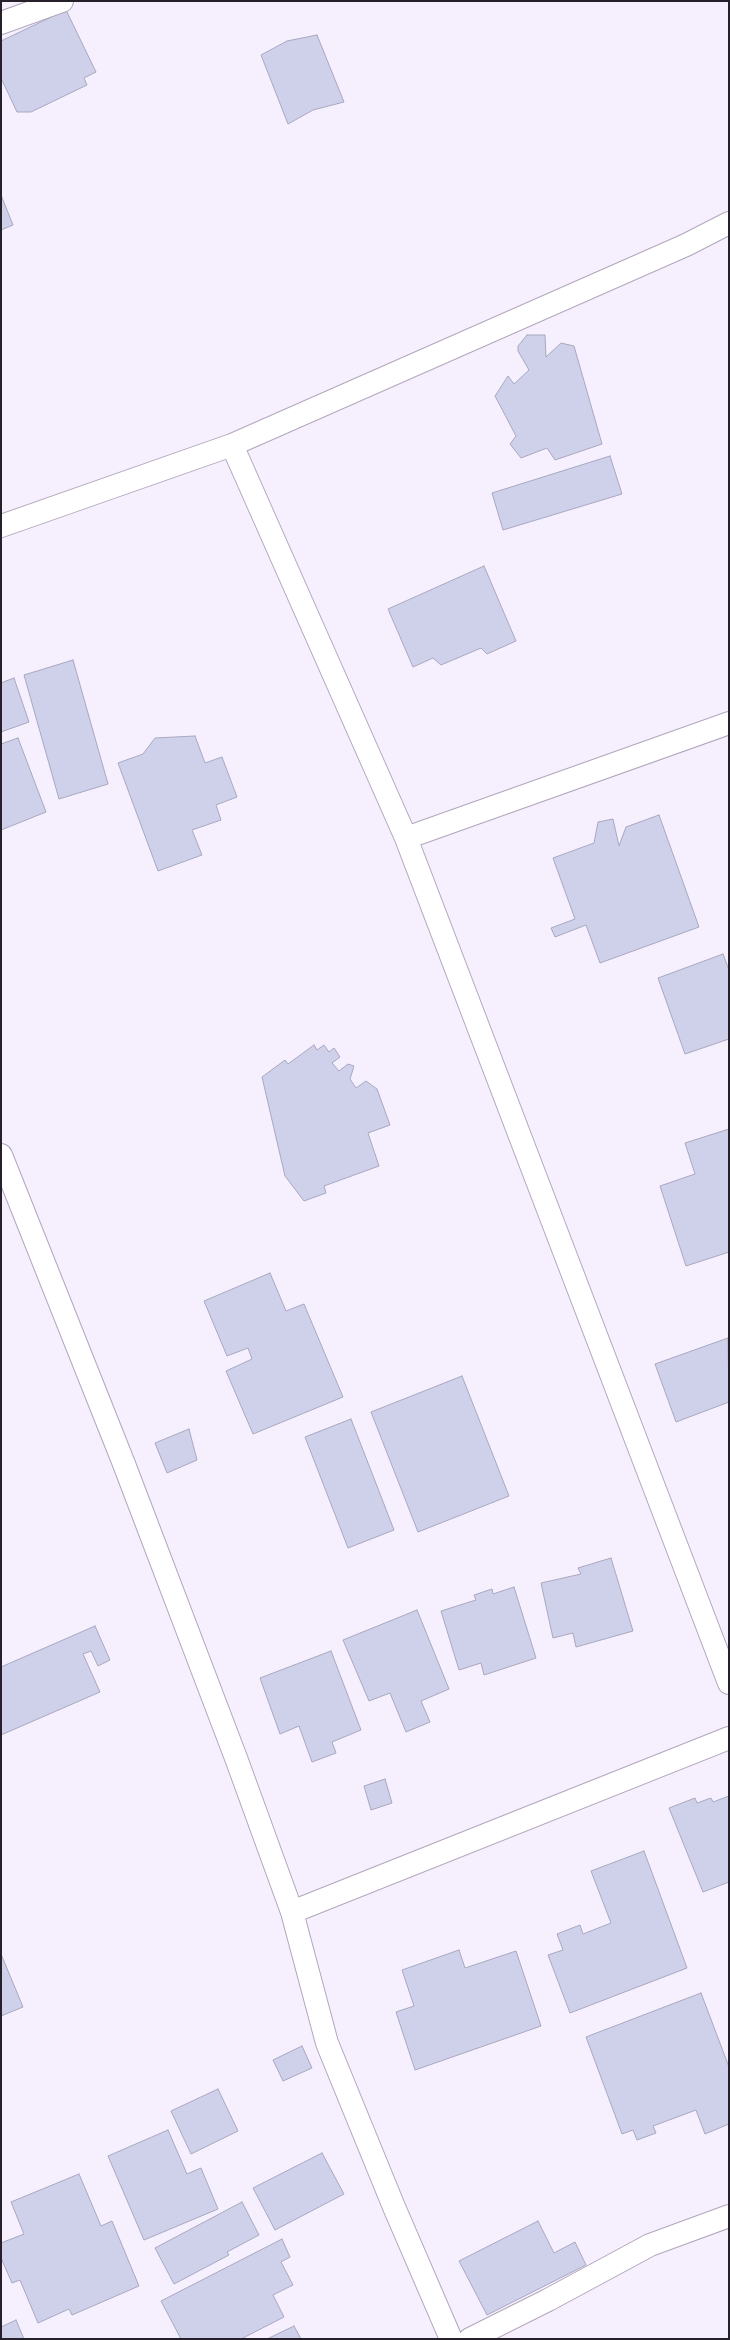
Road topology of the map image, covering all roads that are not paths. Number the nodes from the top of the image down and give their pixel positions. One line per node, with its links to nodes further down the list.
1 (62, 1): 2 (street)
2 (1, 23)
3 (729, 223): 4 (street)
4 (232, 446): 5 (street); 7 (street)
5 (1, 526)
6 (729, 723): 7 (street)
7 (406, 838): 9 (street)
8 (1, 1155): 11 (street)
9 (729, 1683)
10 (729, 1738): 11 (street)
11 (292, 1912): 13 (street)
12 (729, 2216): 14 (street)
13 (451, 2339)
14 (470, 2339)

